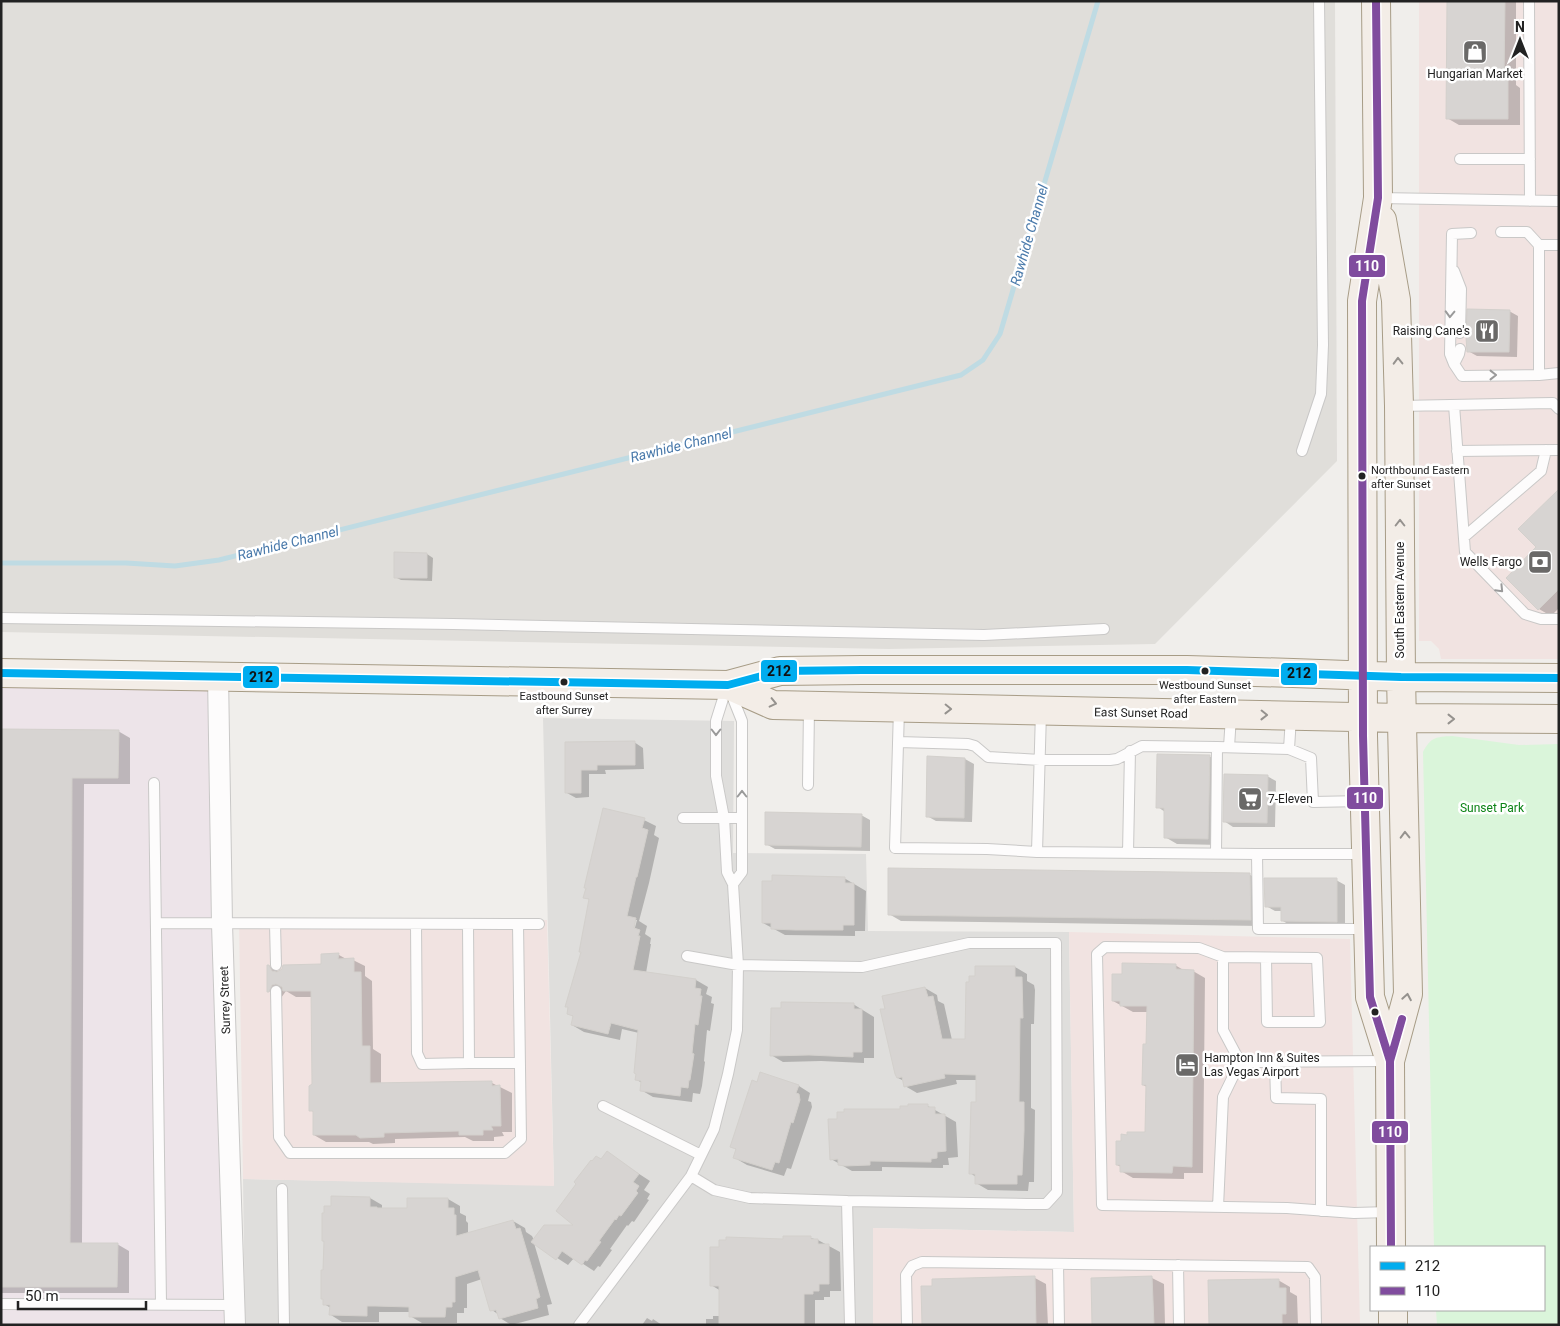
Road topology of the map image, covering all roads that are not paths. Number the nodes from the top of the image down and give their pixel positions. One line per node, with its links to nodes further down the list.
1 (1319, 1): 24 (lane)
2 (1376, 1): 6 (main road, South Eastern Avenue)
3 (1529, 1): 5 (lane)
4 (1460, 159): 5 (lane)
5 (1530, 160): 7 (lane)
6 (1378, 198): 7 (lane); 20 (main road, South Eastern Avenue, one-way to 6); 32 (main road, South Eastern Avenue)
7 (1530, 200): 8 (lane)
8 (1559, 201)
9 (1500, 232): 11 (lane)
10 (1471, 233): 13 (lane)
11 (1539, 245): 12 (lane); 18 (lane)
12 (1559, 245)
13 (1452, 265): 14 (lane); 16 (lane, one-way to 16)
14 (1460, 333)
15 (1460, 349): 16 (lane)
16 (1454, 364): 18 (lane, one-way to 18)
17 (1559, 373): 18 (lane)
18 (1539, 375)
19 (1454, 405): 20 (lane); 21 (lane); 25 (lane)
20 (1399, 406): 33 (main road, South Eastern Avenue, one-way to 20)
21 (1559, 409)
22 (1546, 450): 23 (lane); 25 (lane); 26 (lane)
23 (1559, 450)
24 (1302, 452)
25 (1457, 452): 26 (lane)
26 (1464, 537): 28 (lane, one-way to 28)
27 (1, 618): 29 (lane)
28 (1559, 619)
29 (1104, 629)
30 (1, 672): 31 (main road, East Sunset Road)
31 (218, 675): 35 (main road, East Sunset Road); 63 (street, Surrey Street)
32 (1363, 675): 33 (main road, East Sunset Road); 35 (main road, East Sunset Road); 41 (main road, South Eastern Avenue)
33 (1401, 677): 34 (main road, East Sunset Road); 42 (main road, South Eastern Avenue)
34 (1559, 678)
35 (728, 686): 36 (main road, East Sunset Road, one-way to 36); 54 (lane, one-way to 54); 55 (lane, one-way to 35)
36 (809, 706): 37 (main road, East Sunset Road); 51 (lane)
37 (899, 708): 38 (main road, East Sunset Road, one-way to 38); 44 (lane)
38 (1040, 711): 39 (main road, East Sunset Road); 49 (lane)
39 (1231, 715): 40 (main road, East Sunset Road, one-way to 40); 46 (lane)
40 (1291, 716): 41 (main road, East Sunset Road); 47 (lane)
41 (1363, 718): 42 (main road, East Sunset Road); 52 (main road, South Eastern Avenue)
42 (1402, 718): 43 (main road, East Sunset Road, one-way to 43); 76 (main road, South Eastern Avenue, one-way to 42)
43 (1559, 719)
44 (898, 742): 49 (lane); 56 (lane)
45 (1217, 747): 46 (lane); 48 (lane); 58 (lane)
46 (1229, 747): 47 (lane)
47 (1289, 748): 52 (lane)
48 (1130, 751): 49 (lane); 57 (lane)
49 (1040, 760): 56 (lane)
50 (154, 783): 62 (lane)
51 (808, 785)
52 (1364, 801): 60 (main road, South Eastern Avenue)
53 (683, 818): 54 (lane)
54 (724, 818): 55 (lane); 61 (lane)
55 (742, 818): 61 (lane)
56 (1037, 852): 57 (lane)
57 (1128, 853): 58 (lane)
58 (1216, 854): 59 (lane)
59 (1257, 854): 60 (lane); 69 (lane)
60 (1365, 854): 69 (main road, South Eastern Avenue)
61 (733, 884): 74 (lane)
62 (156, 923): 63 (lane); 93 (lane)
63 (222, 924): 64 (lane); 95 (street, Surrey Street)
64 (275, 924): 65 (lane); 73 (lane)
65 (416, 924): 66 (lane); 79 (lane)
66 (468, 924): 67 (lane); 79 (lane)
67 (518, 924): 68 (lane); 80 (lane)
68 (539, 924)
69 (1367, 929): 76 (main road, South Eastern Avenue)
70 (687, 956): 74 (lane)
71 (1223, 957): 72 (lane); 77 (lane); 86 (lane)
72 (1266, 958): 72 (lane)
73 (276, 965)
74 (738, 965): 82 (lane); 85 (lane)
75 (276, 991): 80 (lane)
76 (1390, 1061): 78 (lane); 88 (main road, South Eastern Avenue)
77 (1240, 1062): 78 (lane); 86 (lane)
78 (1275, 1062): 87 (lane)
79 (469, 1063): 80 (lane)
80 (520, 1063)
81 (602, 1106): 82 (lane)
82 (701, 1155): 83 (lane)
83 (690, 1176): 85 (lane); 97 (lane)
84 (282, 1189): 96 (lane)
85 (847, 1201): 98 (lane)
86 (1218, 1207): 87 (lane)
87 (1321, 1211): 88 (lane)
88 (1391, 1212): 89 (main road, South Eastern Avenue)
89 (1391, 1246)
90 (1058, 1264): 91 (lane); 99 (lane); 100 (lane)
91 (1178, 1265): 101 (lane); 102 (lane)
92 (1, 1304): 93 (lane)
93 (161, 1304): 95 (lane)
94 (1393, 1311): 103 (main road)
95 (235, 1315)
96 (284, 1325)
97 (579, 1325)
98 (850, 1325)
99 (907, 1325)
100 (1059, 1325)
101 (1179, 1325)
102 (1316, 1325)
103 (1393, 1325)

